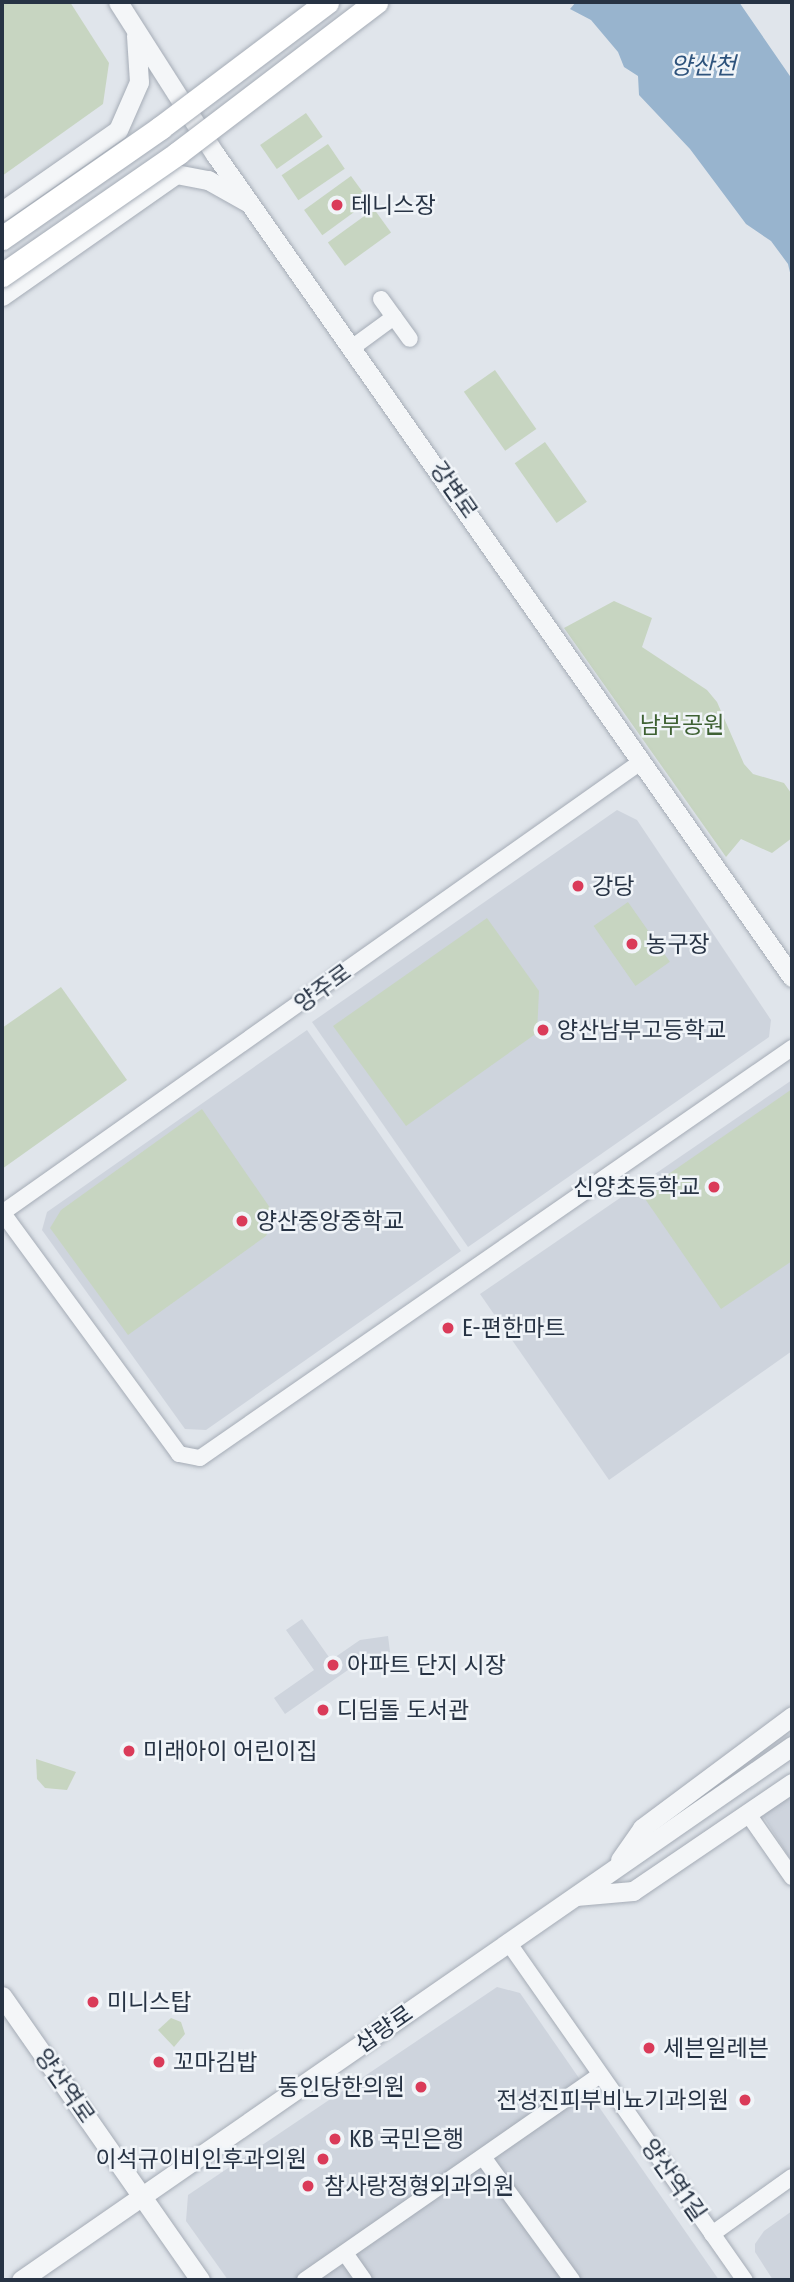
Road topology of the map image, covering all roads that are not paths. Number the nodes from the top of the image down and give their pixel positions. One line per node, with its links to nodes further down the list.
1 (118, 2): 4 (street, 강변로)
2 (327, 2): 7 (main road, bridge)
3 (376, 2): 8 (main road, bridge)
4 (135, 31): 5 (street, 강변로); 6 (street)
5 (252, 205): 9 (street); 13 (street, 강변로)
6 (2, 211)
7 (2, 238)
8 (2, 275)
9 (2, 296)
10 (381, 299): 11 (street)
11 (394, 317): 12 (street); 13 (street)
12 (410, 339)
13 (353, 347): 14 (street, 강변로)
14 (642, 761): 15 (street, 강변로); 17 (street, 양주로)
15 (792, 977)
16 (792, 1048): 17 (street)
17 (2, 1213)
18 (792, 1716): 22 (street)
19 (792, 1746): 22 (street, 삽량로)
20 (792, 1783): 21 (street)
21 (748, 1814): 23 (street); 24 (street)
22 (612, 1871): 24 (street, 삽량로)
23 (792, 1877)
24 (575, 1896): 25 (street, 삽량로)
25 (508, 1942): 27 (street, 양산역1길); 30 (street, 삽량로)
26 (2, 1996): 30 (street, 양산역로)
27 (600, 2075): 28 (street); 31 (street, 양산역1길)
28 (483, 2157): 32 (street); 37 (street)
29 (792, 2177): 31 (street)
30 (142, 2196): 33 (street, 삽량로); 34 (street, 양산역로)
31 (712, 2234): 38 (street, 양산역1길)
32 (345, 2253): 35 (street); 36 (street)
33 (21, 2280)
34 (200, 2280)
35 (306, 2280)
36 (365, 2280)
37 (572, 2280)
38 (745, 2280)

